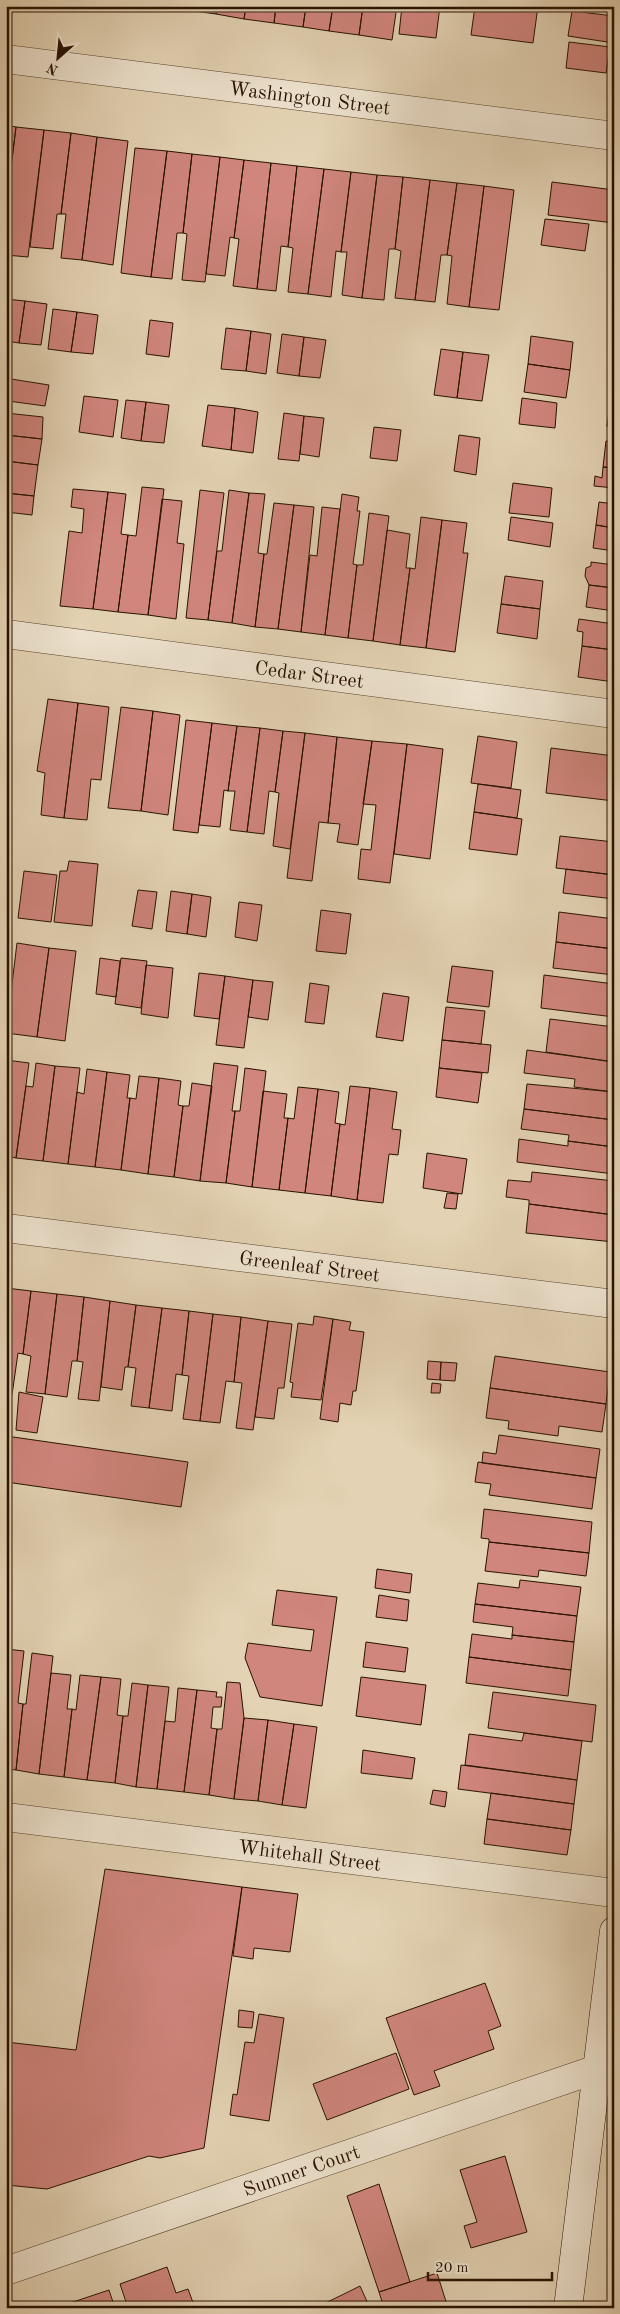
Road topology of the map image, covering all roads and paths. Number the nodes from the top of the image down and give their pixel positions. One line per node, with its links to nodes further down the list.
1 (6, 59): 2 (street, Washington Street)
2 (614, 136)
3 (6, 634): 4 (street, Cedar Street)
4 (614, 714)
5 (6, 1228): 6 (street, Greenleaf Street)
6 (614, 1304)
7 (6, 1817): 8 (street, Whitehall Street)
8 (614, 1892)
9 (614, 1931): 10 (street)
10 (597, 2069): 11 (street, Sumner Court); 12 (street)
11 (6, 2271)
12 (568, 2308)

